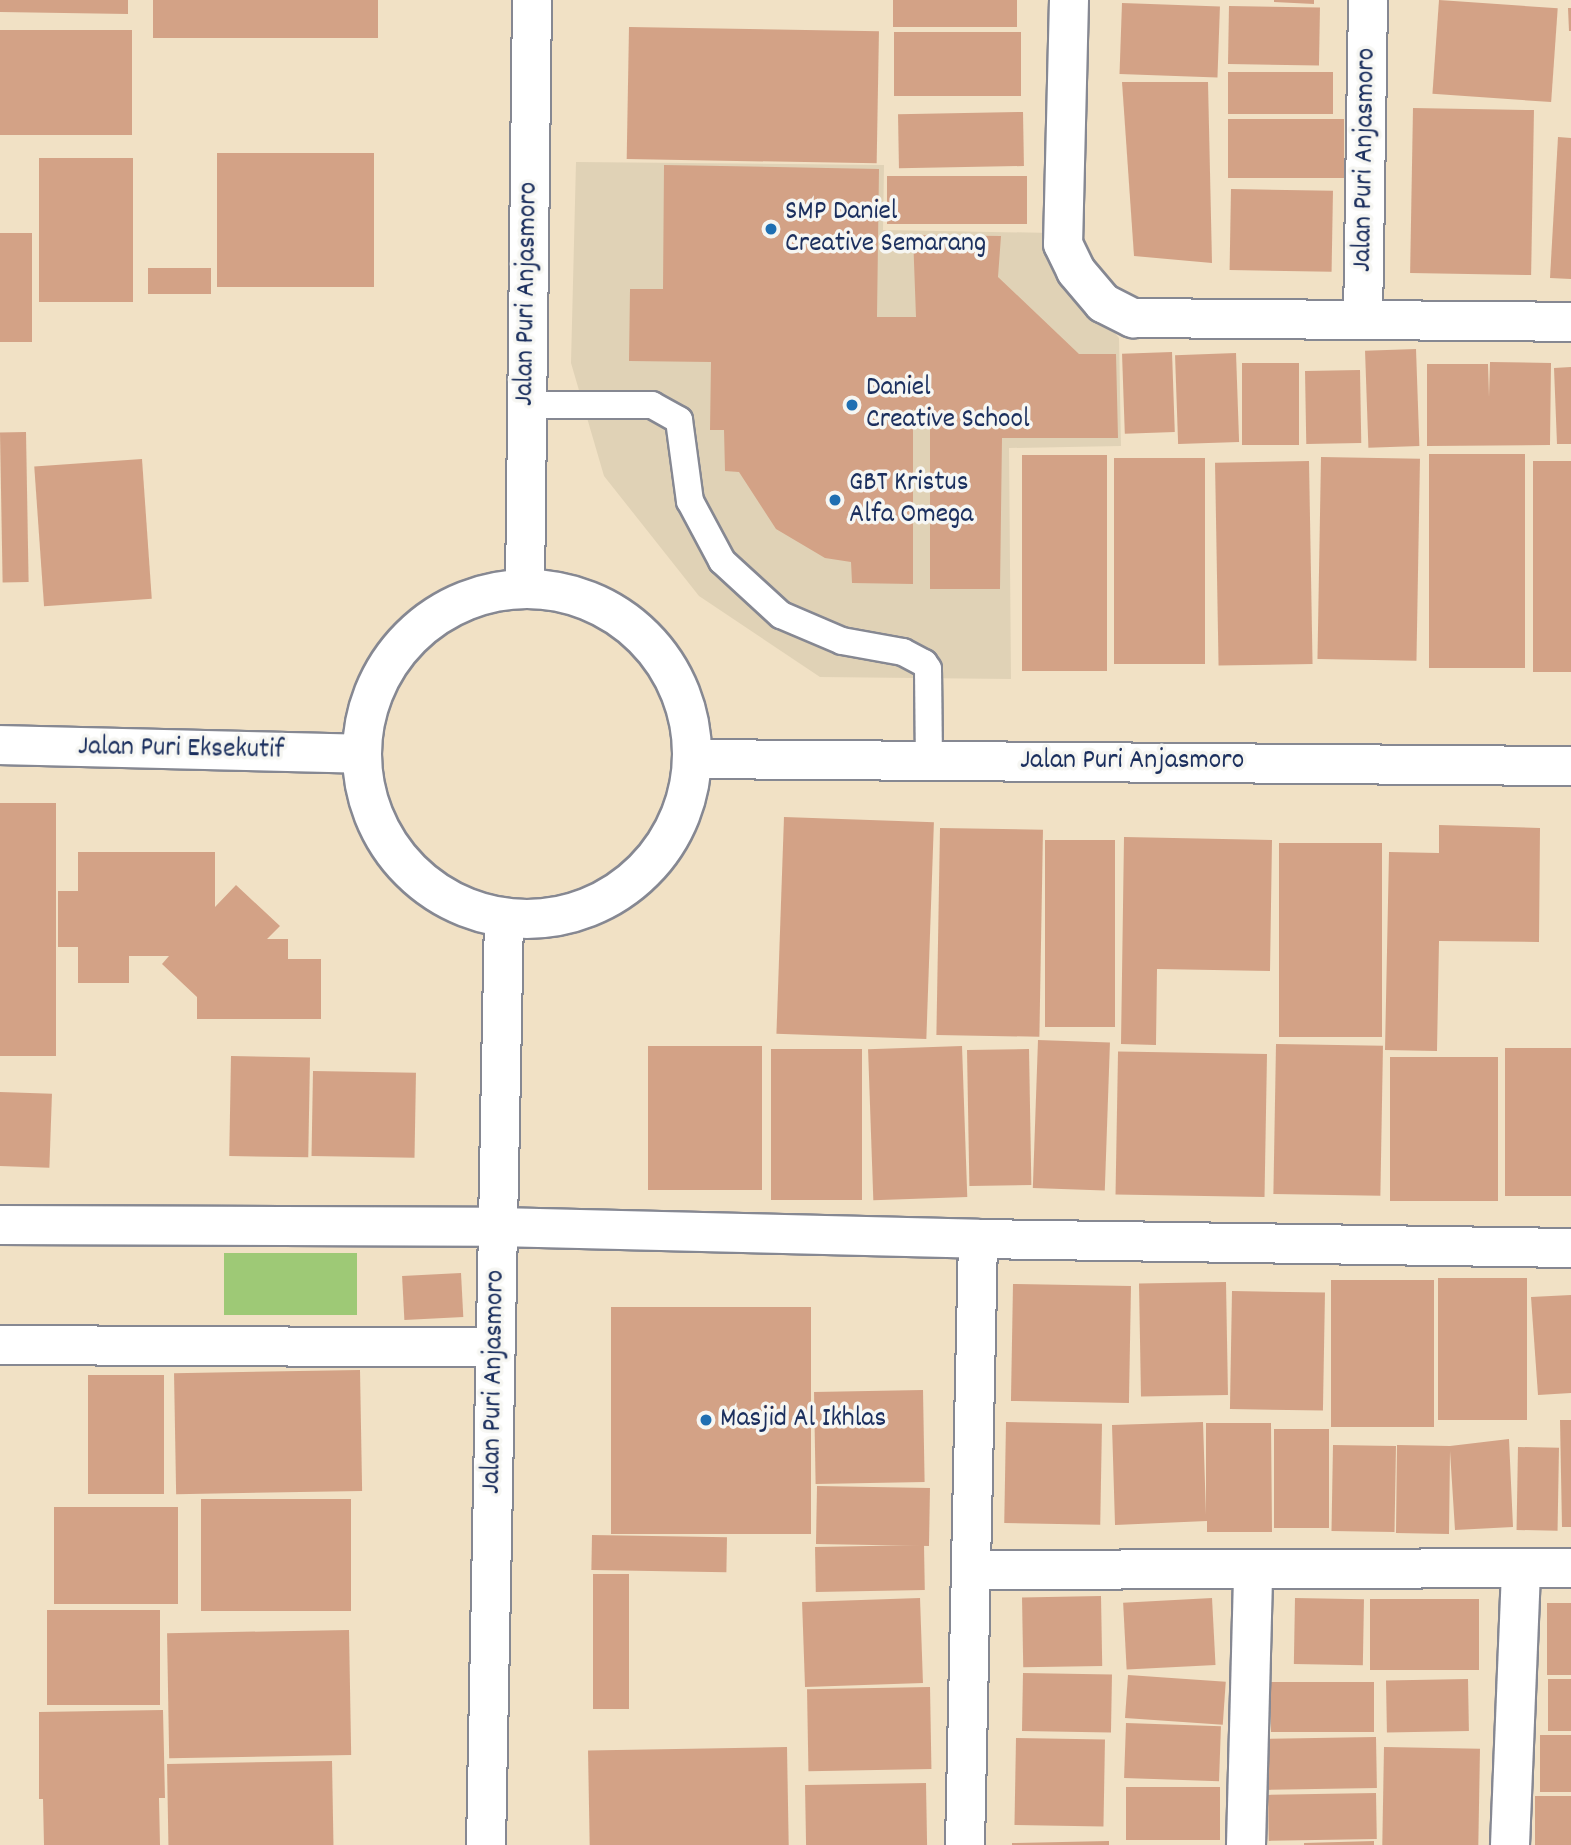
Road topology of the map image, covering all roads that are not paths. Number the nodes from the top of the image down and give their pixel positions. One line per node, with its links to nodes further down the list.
1 (532, 0): 6 (street, Jalan Puri Anjasmoro)
2 (1069, 0): 4 (street)
3 (1368, 0): 4 (street, Jalan Puri Anjasmoro)
4 (1363, 320): 5 (street)
5 (1571, 321)
6 (527, 405): 7 (street, Jalan Puri Anjasmoro); 11 (lane)
7 (525, 588): 9 (street); 10 (street)
8 (0, 745): 9 (street, Jalan Puri Eksekutif)
9 (362, 754): 13 (street)
10 (693, 759): 11 (street, Jalan Puri Anjasmoro); 13 (street)
11 (929, 761): 12 (street, Jalan Puri Anjasmoro)
12 (1571, 766)
13 (504, 919): 15 (street, Jalan Puri Anjasmoro)
14 (0, 1225): 15 (street)
15 (498, 1227): 16 (street); 19 (street, Jalan Puri Anjasmoro)
16 (978, 1239): 17 (street); 22 (street)
17 (1571, 1248)
18 (0, 1345): 19 (street)
19 (496, 1348): 24 (street, Jalan Puri Anjasmoro)
20 (1521, 1568): 21 (street); 23 (street); 27 (street)
21 (1571, 1568)
22 (971, 1570): 23 (street); 25 (street)
23 (1253, 1570): 26 (street)
24 (486, 1845)
25 (965, 1845)
26 (1246, 1845)
27 (1510, 1845)

